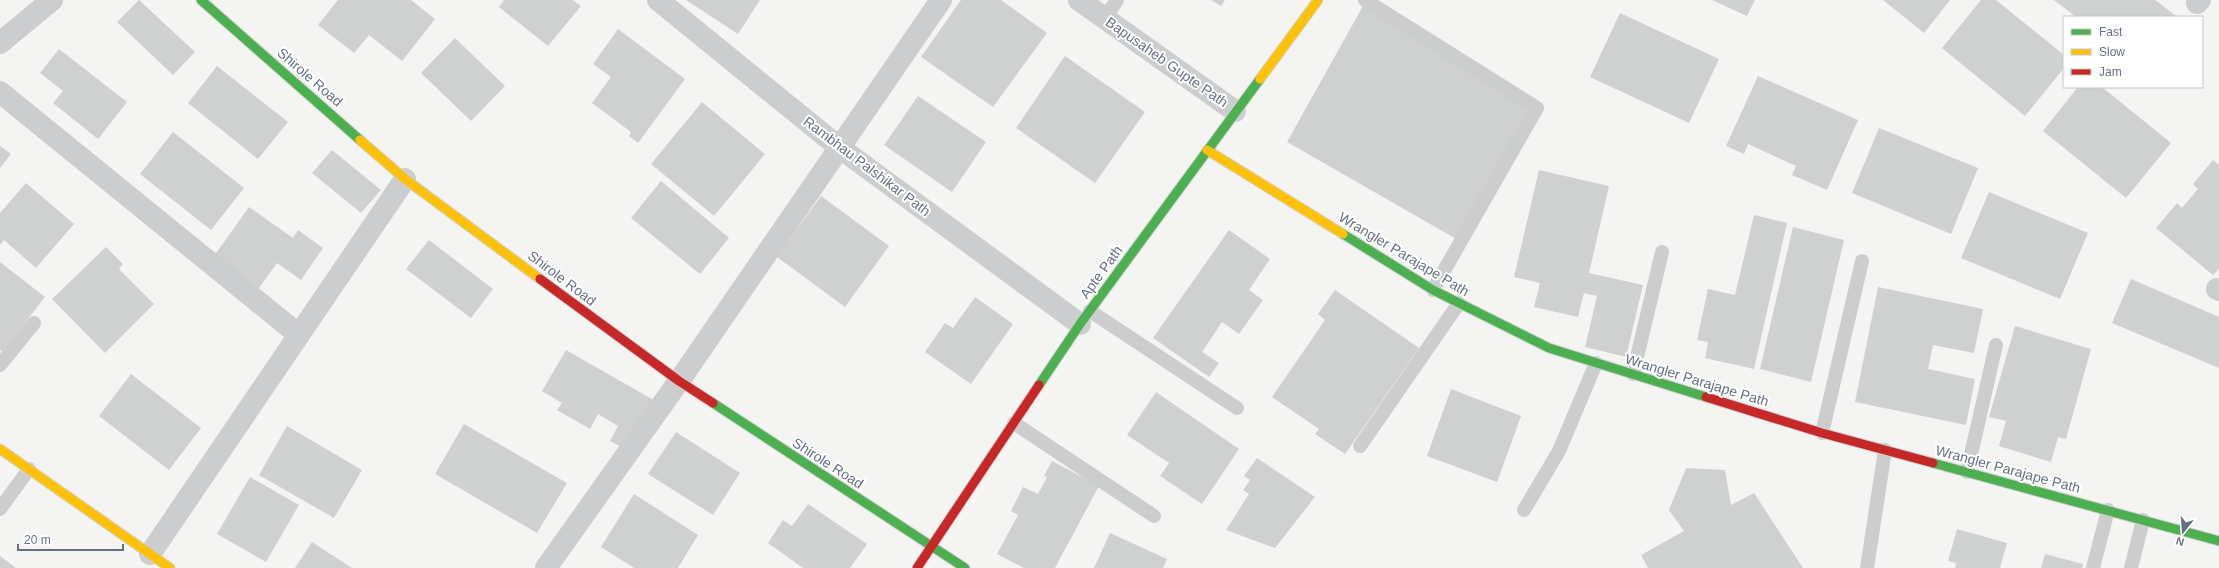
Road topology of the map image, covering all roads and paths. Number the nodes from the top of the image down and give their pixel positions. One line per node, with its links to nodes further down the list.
1 (52, 0): 10 (street)
2 (201, 0): 15 (street, Shirole Road)
3 (658, 0): 13 (street, Rambhau Palshikar Path)
4 (941, 0): 13 (street)
5 (1079, 0): 9 (street, Bapusaheb Gupte Path)
6 (1117, 0): 9 (lane)
7 (1318, 0): 12 (street, Apte Path)
8 (1365, 0): 18 (lane)
9 (1105, 18): 12 (street, Bapusaheb Gupte Path)
10 (0, 43)
11 (0, 92): 22 (street)
12 (1235, 111): 14 (street, Apte Path)
13 (840, 148): 20 (street, Rambhau Palshikar Path); 27 (street)
14 (1207, 150): 18 (street, Wrangler Parajape Path); 20 (street, Apte Path)
15 (405, 179): 22 (street); 27 (street, Shirole Road)
16 (1662, 252): 26 (lane)
17 (1862, 261): 30 (lane)
18 (1433, 290): 19 (street, Wrangler Parajape Path)
19 (1459, 303): 24 (street, Wrangler Parajape Path); 31 (lane)
20 (1085, 318): 28 (lane); 29 (street, Apte Path)
21 (34, 322): 25 (lane)
22 (299, 335): 43 (street)
23 (1996, 345): 35 (lane)
24 (1596, 363): 26 (street, Wrangler Parajape Path); 37 (lane)
25 (0, 365)
26 (1633, 374): 30 (street, Wrangler Parajape Path)
27 (679, 381): 42 (street, Shirole Road); 45 (street)
28 (1237, 408)
29 (1014, 423): 39 (lane); 42 (street, Apte Path)
30 (1822, 433): 33 (street, Wrangler Parajape Path)
31 (1360, 446)
32 (0, 449): 34 (street)
33 (1885, 450): 35 (street, Wrangler Parajape Path); 48 (lane)
34 (29, 469): 36 (lane); 43 (street)
35 (1968, 472): 38 (street, Wrangler Parajape Path)
36 (0, 509)
37 (1524, 510)
38 (2108, 510): 40 (street, Wrangler Parajape Path); 49 (lane)
39 (1154, 516)
40 (2143, 520): 41 (street, Wrangler Parajape Path); 50 (lane)
41 (2219, 541)
42 (931, 547): 46 (street, Apte Path); 47 (street, Shirole Road)
43 (150, 554): 44 (street)
44 (170, 568)
45 (546, 568)
46 (917, 568)
47 (965, 568)
48 (1867, 568)
49 (2094, 568)
50 (2131, 568)

